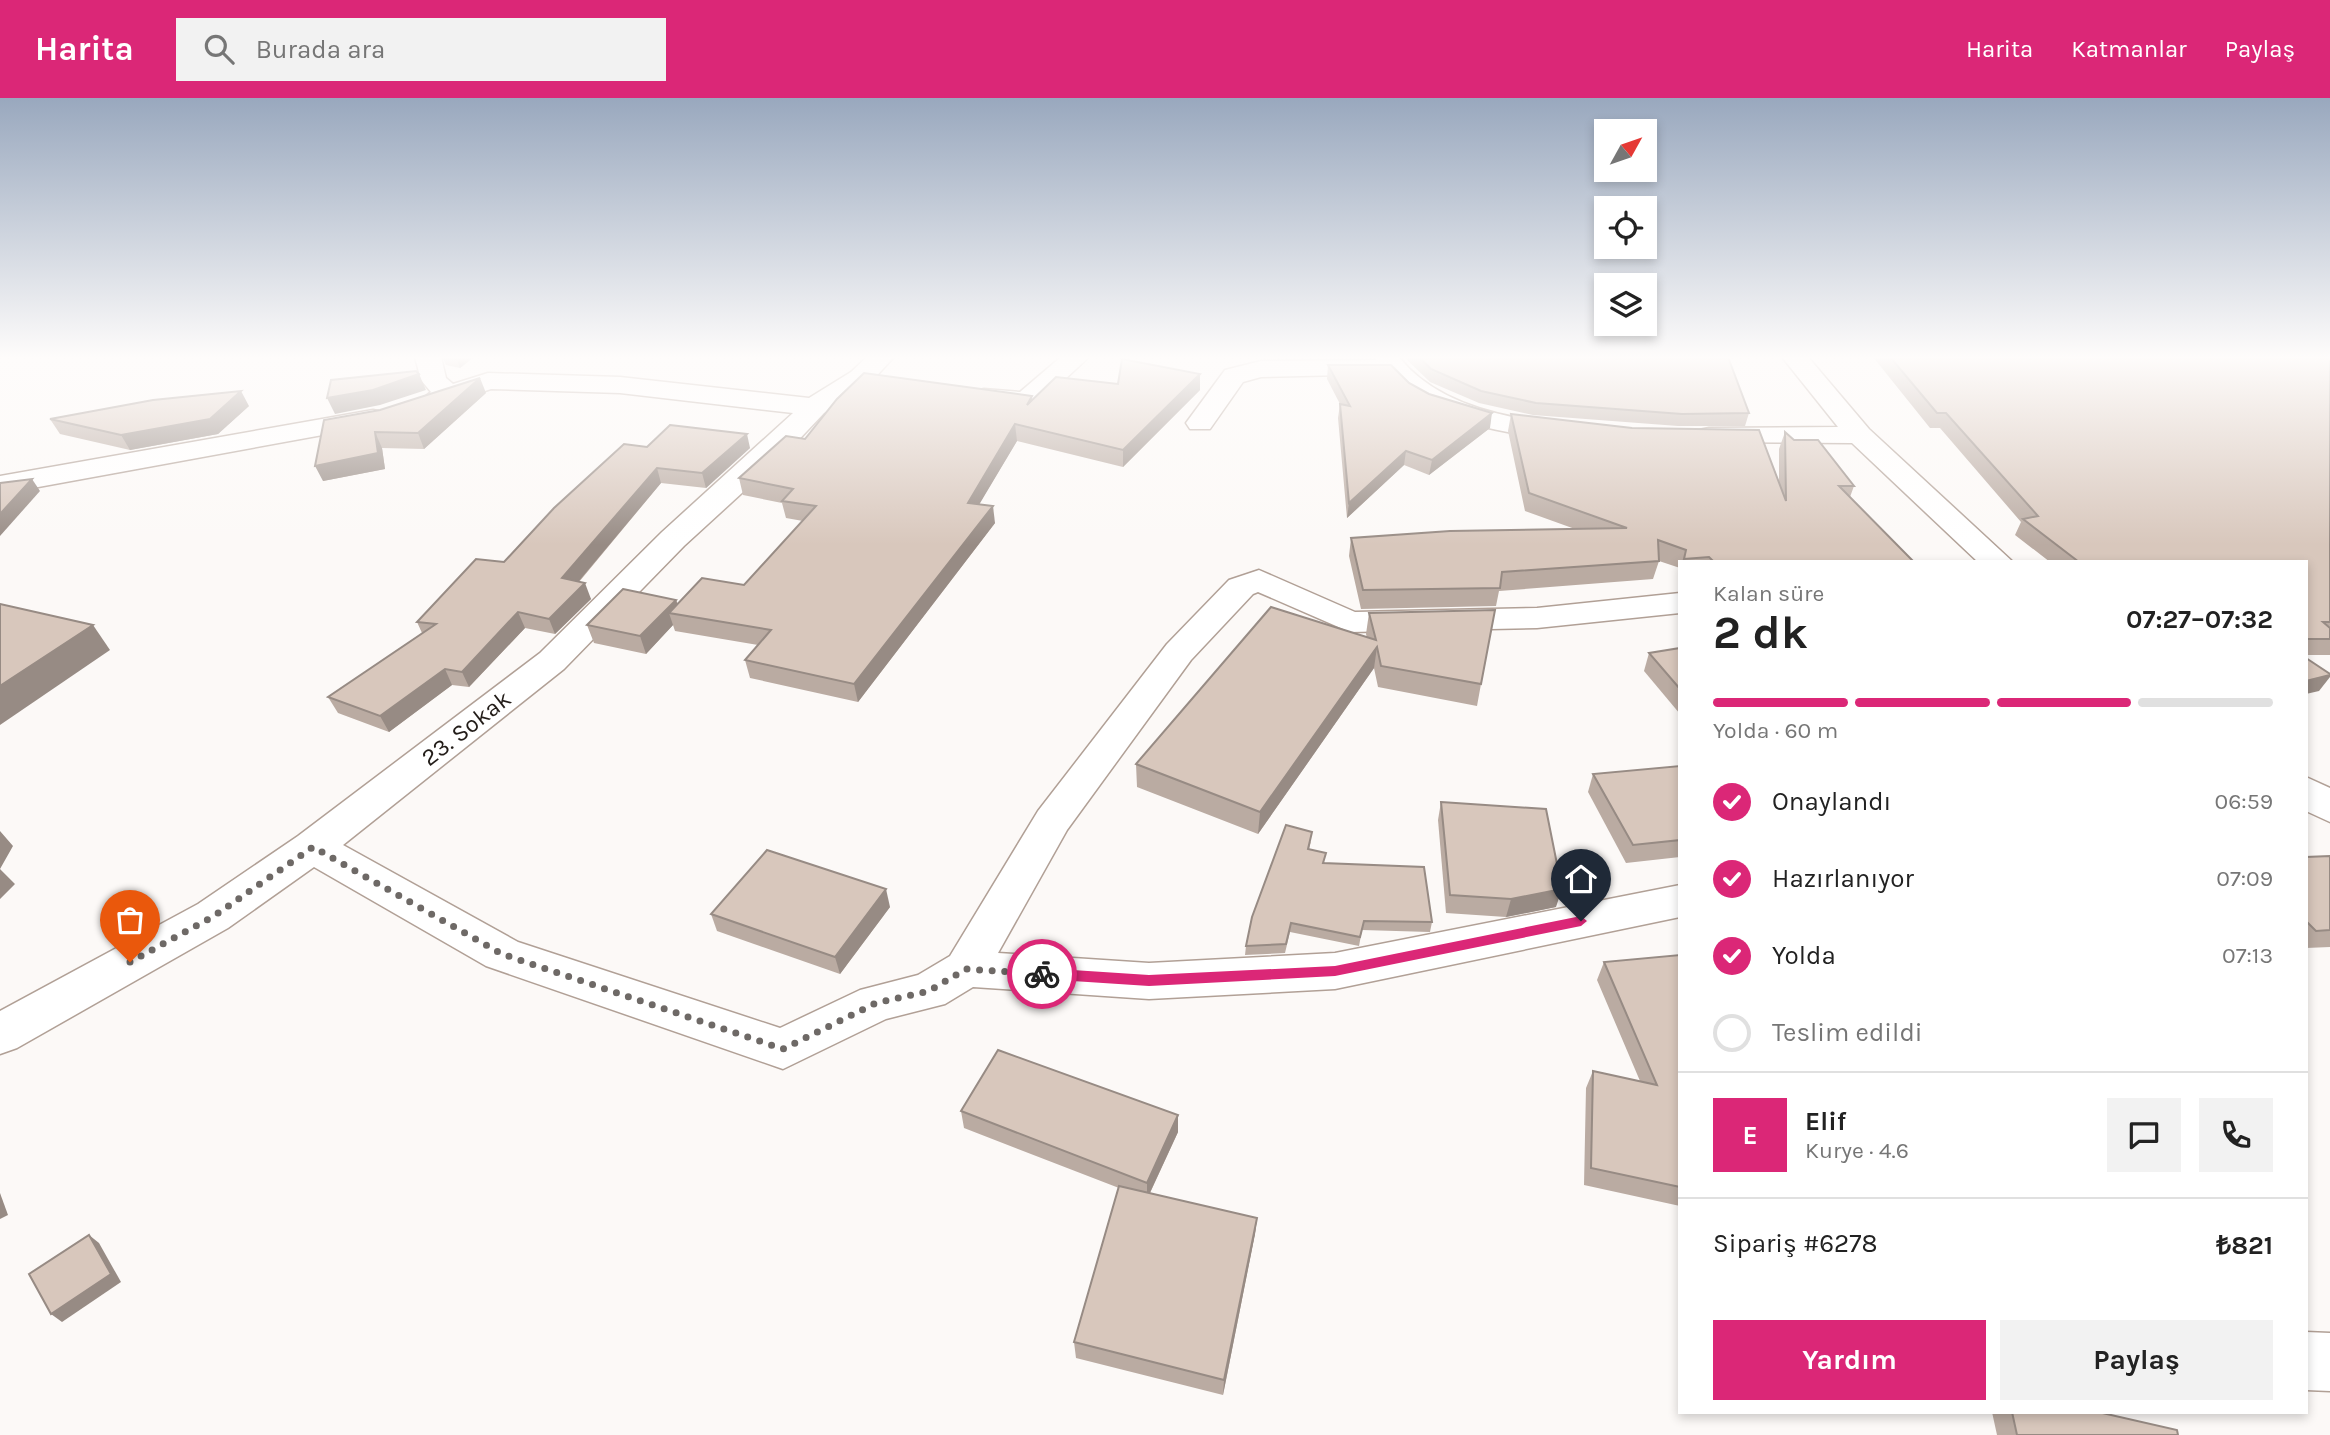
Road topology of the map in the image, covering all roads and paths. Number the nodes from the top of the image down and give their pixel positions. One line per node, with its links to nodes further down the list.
1 (359, 419): 10 (street)
2 (802, 419): 15 (street, 23. Sokak)
3 (1203, 419): 6 (street)
4 (1502, 419): 7 (street)
5 (1846, 419): 8 (street)
6 (1200, 423)
7 (1588, 432)
8 (1859, 435): 9 (street); 11 (street)
9 (1679, 436)
10 (0, 485)
11 (1995, 560)
12 (1678, 603): 17 (street)
13 (2308, 792): 14 (street)
14 (2330, 808)
15 (313, 847): 17 (street); 18 (street, 23. Sokak)
16 (1678, 901): 17 (street)
17 (966, 969)
18 (0, 1034)
19 (2308, 1361): 20 (street)
20 (2330, 1363)

